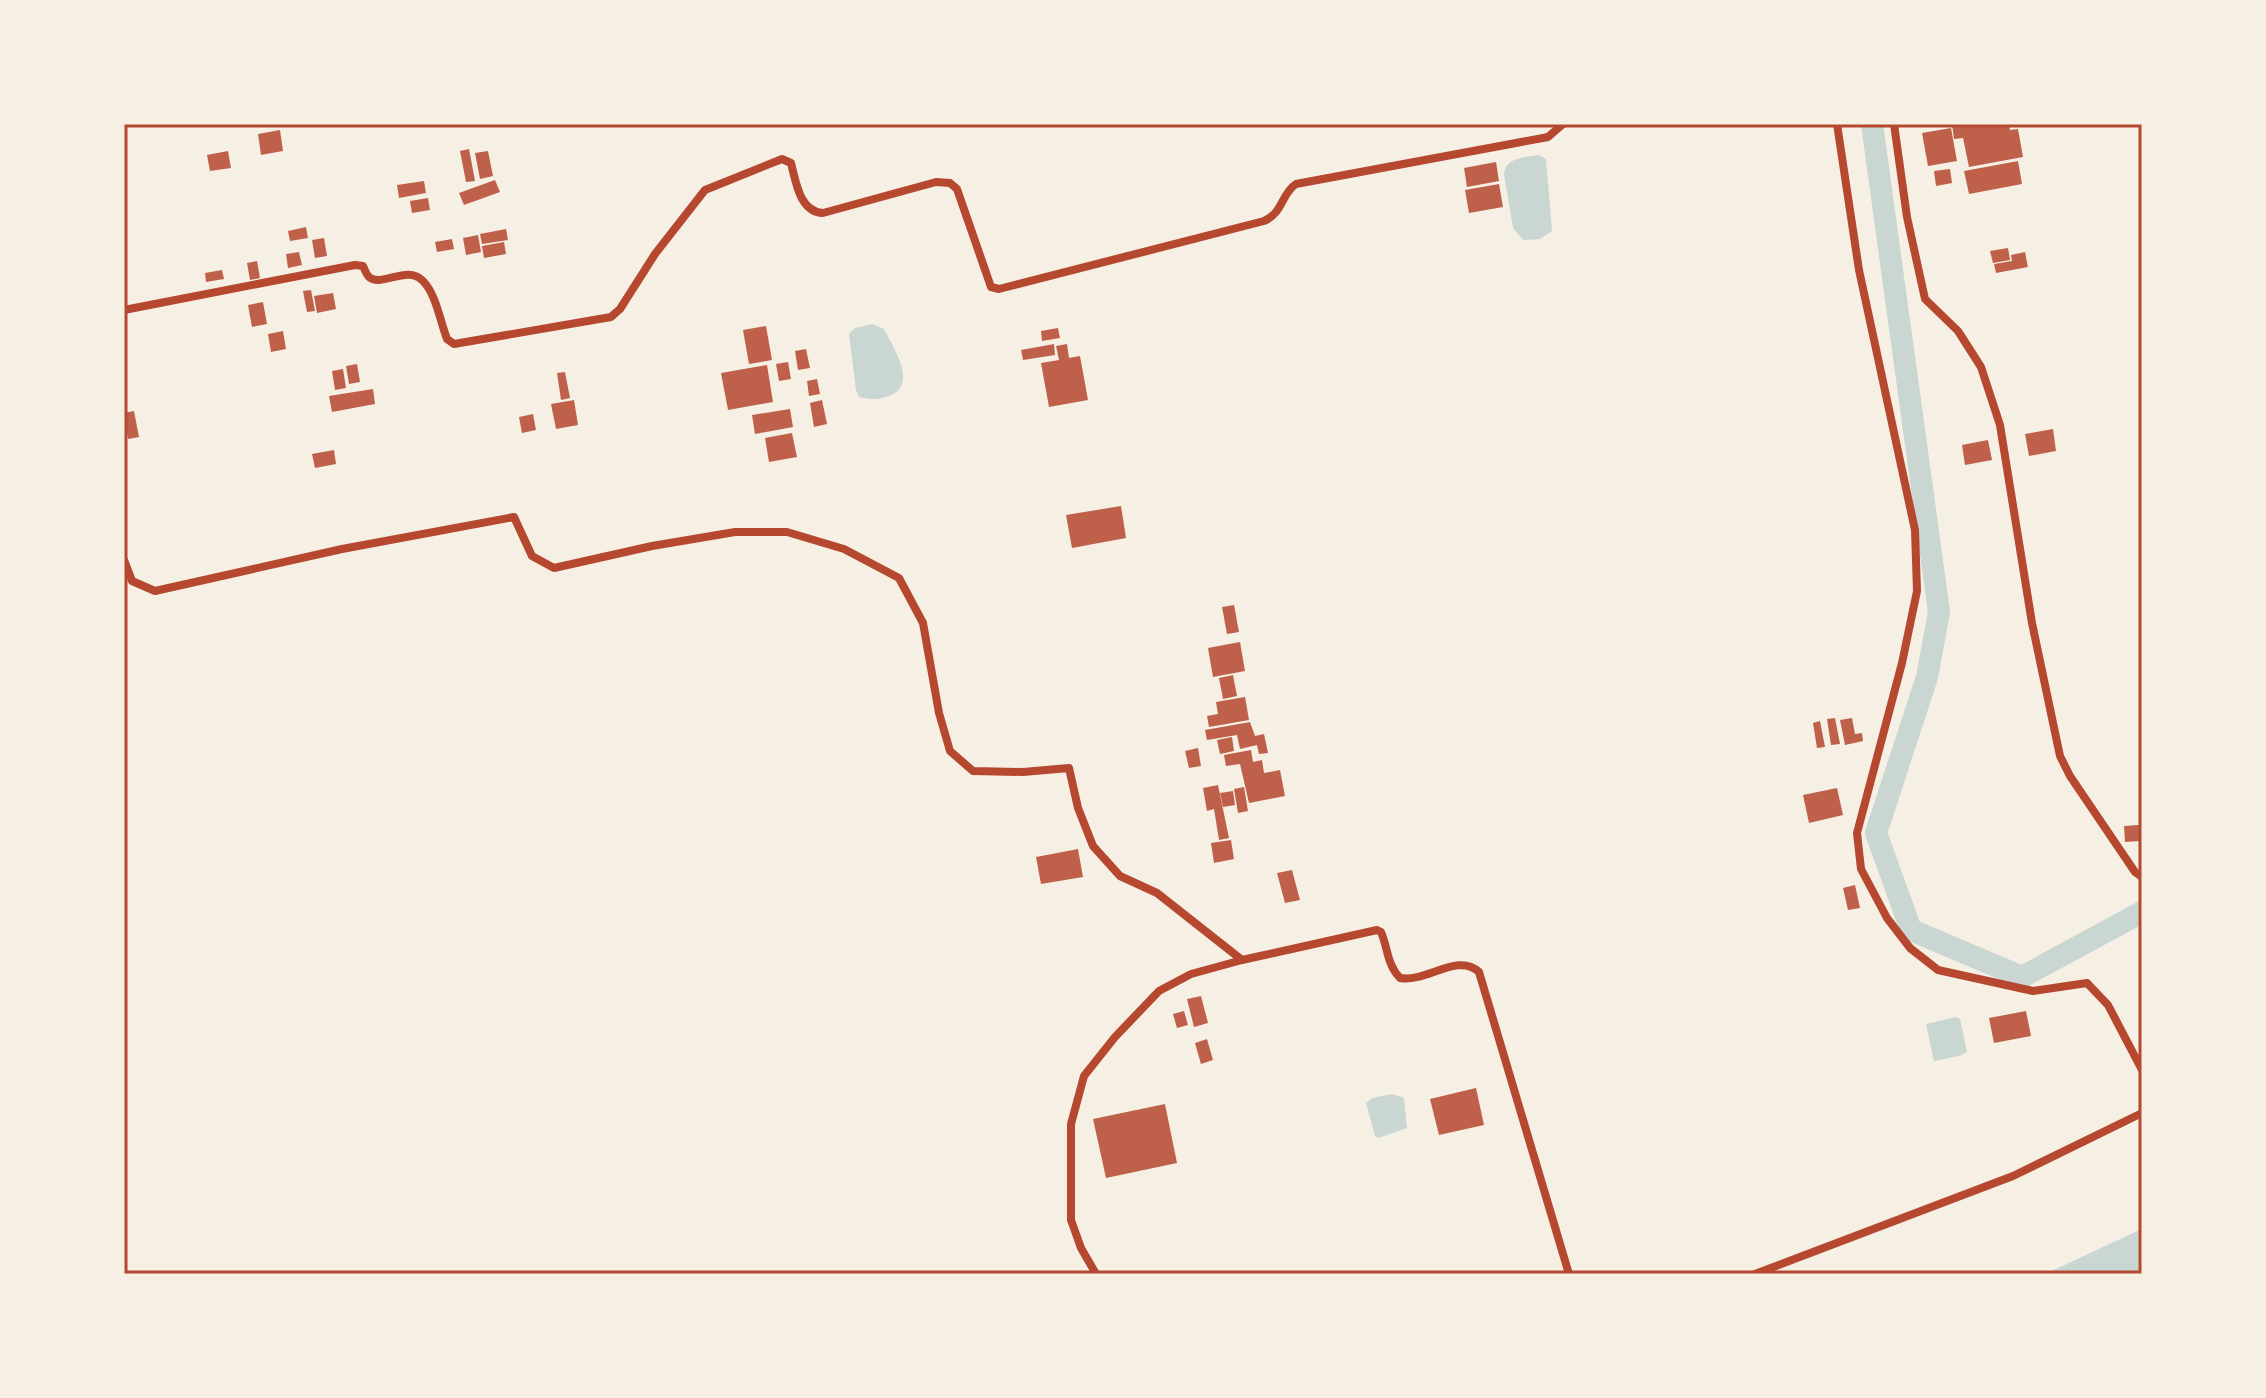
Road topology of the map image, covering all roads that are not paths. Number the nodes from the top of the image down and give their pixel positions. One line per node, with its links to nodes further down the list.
1 (1563, 124): 4 (street)
2 (1837, 124): 8 (street)
3 (1894, 124): 6 (street)
4 (124, 310)
5 (124, 560): 7 (street)
6 (2142, 877)
7 (1242, 960): 10 (street); 11 (street)
8 (2142, 1070)
9 (2142, 1113): 12 (street)
10 (1096, 1274)
11 (1569, 1274)
12 (1755, 1274)

